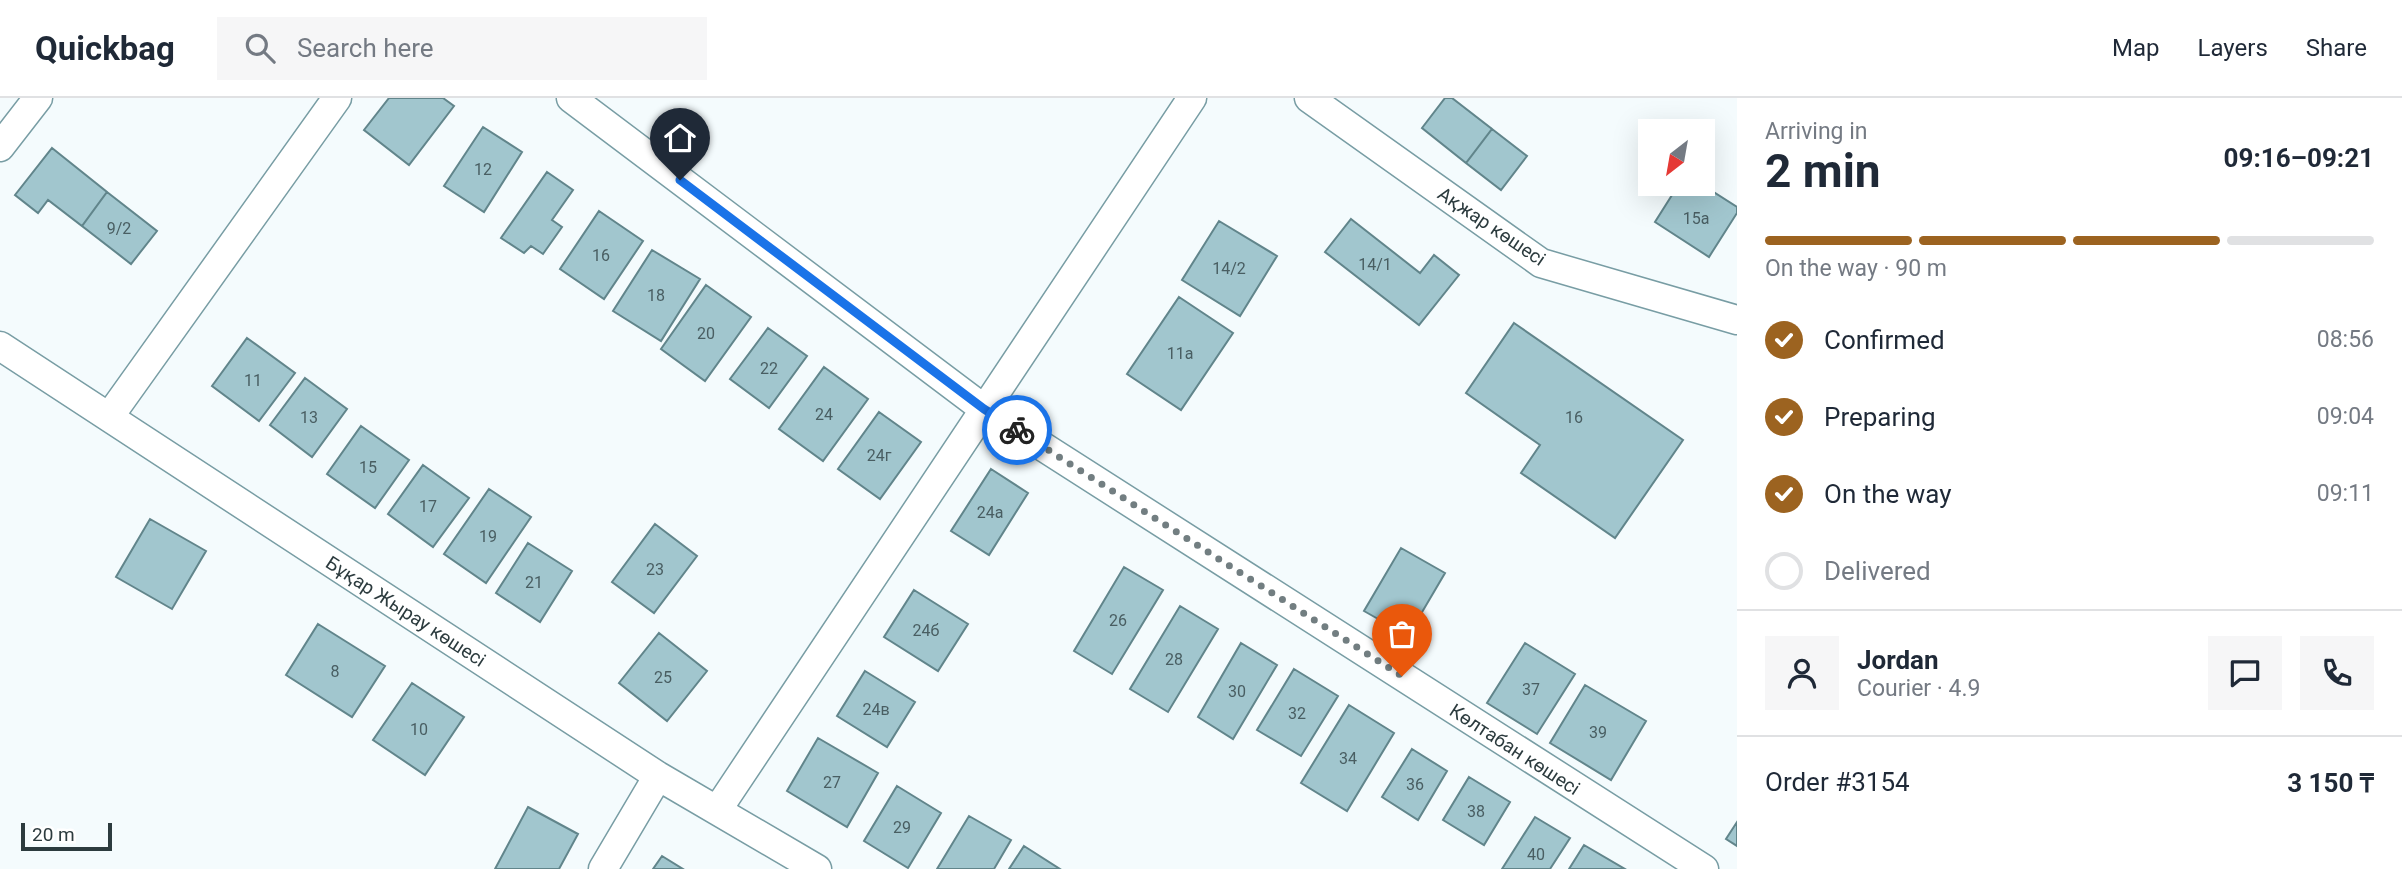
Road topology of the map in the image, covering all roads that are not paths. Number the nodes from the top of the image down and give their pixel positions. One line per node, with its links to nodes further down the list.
1 (38, 98): 6 (street)
2 (337, 98): 10 (street)
3 (571, 98): 9 (street, Көлтабан көшесі)
4 (1192, 98): 9 (street)
5 (1309, 98): 7 (street, Ақжар көшесі)
6 (0, 146)
7 (1737, 320)
8 (0, 346): 10 (street, Бұқар Жырау көшесі)
9 (984, 409): 12 (street); 15 (street, Көлтабан көшесі)
10 (109, 417): 11 (street, Бұқар Жырау көшесі)
11 (658, 776): 12 (street, Бұқар Жырау көшесі); 13 (street)
12 (718, 809): 14 (street, Бұқар Жырау көшесі)
13 (603, 869)
14 (817, 869)
15 (1704, 869)

